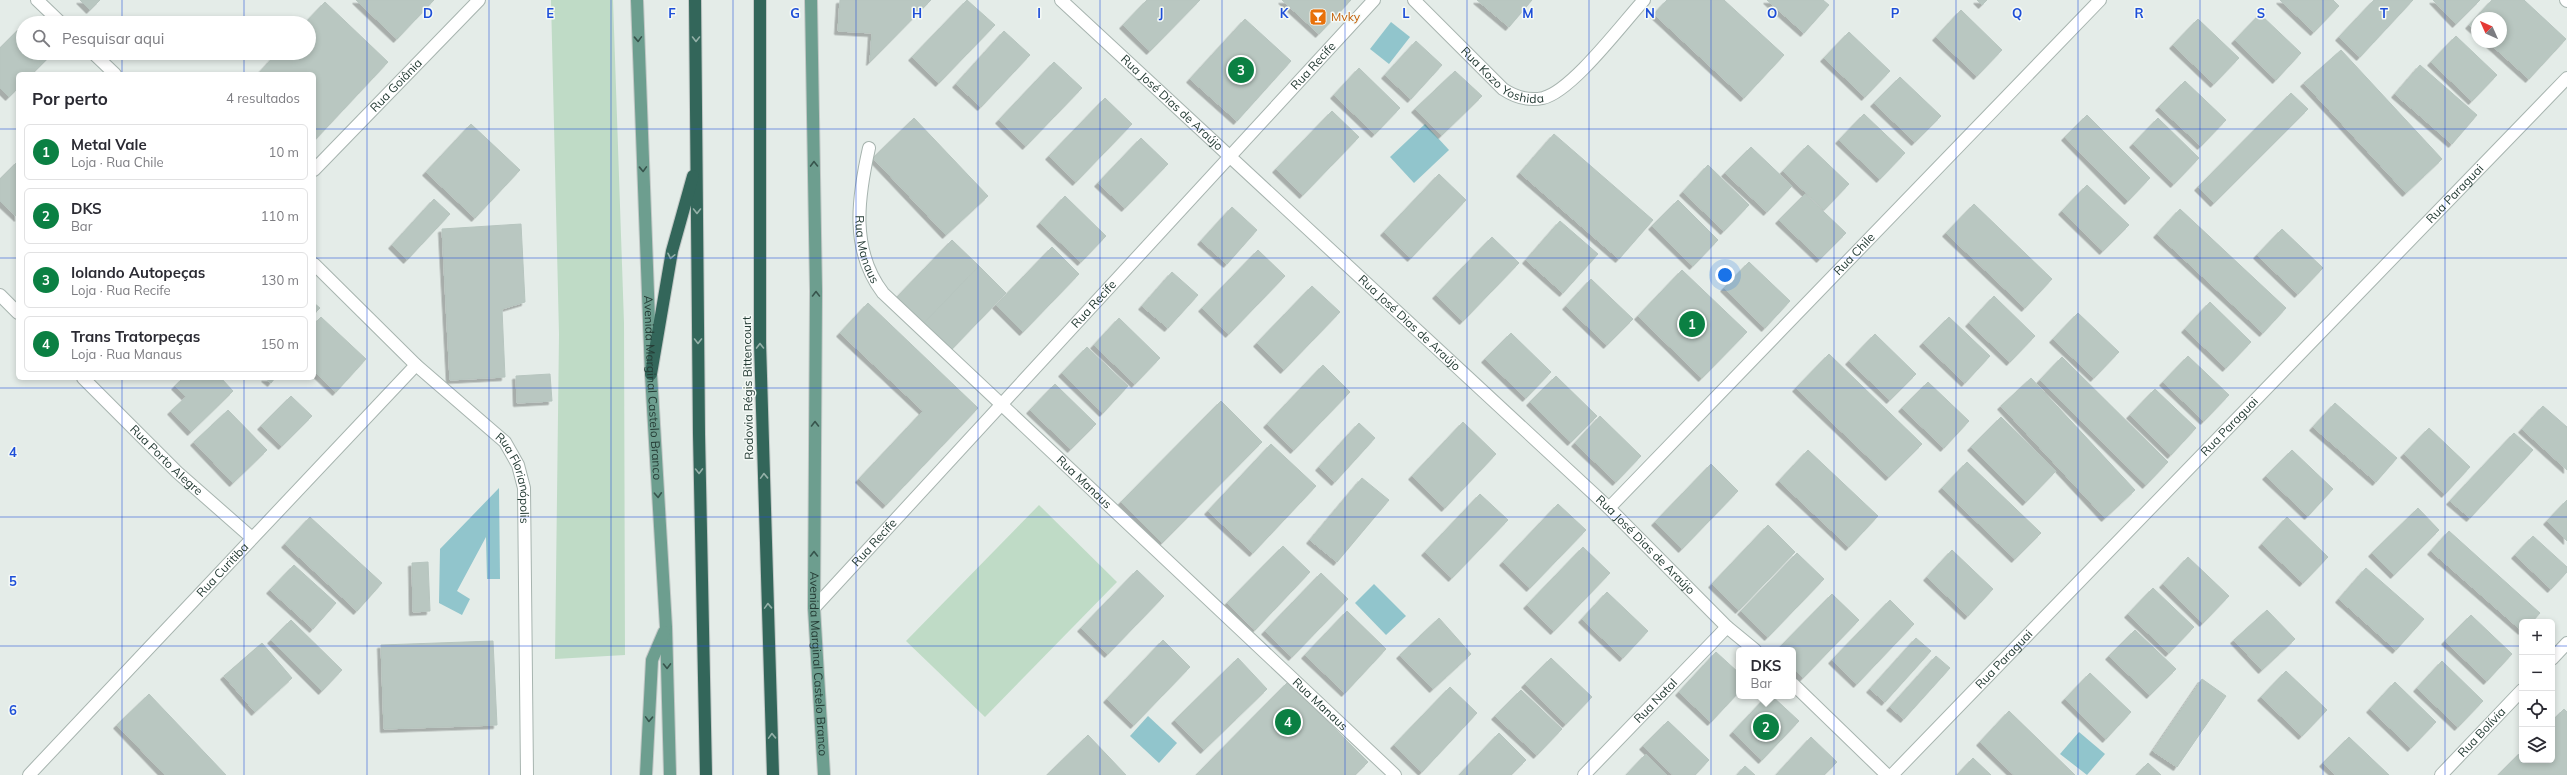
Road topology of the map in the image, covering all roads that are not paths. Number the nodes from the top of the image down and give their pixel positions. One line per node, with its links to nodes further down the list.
1 (37, 0): 12 (street)
2 (478, 0): 19 (street, Rua Goiânia)
3 (637, 0): 24 (main road, Avenida Marginal Castelo Branco, one-way to 24)
4 (695, 0): 18 (highway, one-way to 18)
5 (760, 0): 44 (highway, Rodovia Régis Bittencourt, one-way to 5)
6 (811, 0): 29 (main road, Avenida Marginal Castelo Branco, one-way to 6)
7 (1061, 0): 17 (street, Rua José Dias de Araújo)
8 (1374, 0): 17 (street, Rua Recife)
9 (1414, 0): 10 (street, Rua Kozo Yoshida)
10 (1644, 0)
11 (2100, 0): 27 (street, Rua Chile)
12 (54, 16)
13 (100, 60): 14 (street)
14 (113, 72)
15 (2567, 78): 49 (street, Rua Paraguai)
16 (869, 148): 26 (street, Rua Manaus)
17 (1231, 156): 26 (street, Rua Recife); 27 (street, Rua José Dias de Araújo)
18 (697, 165): 24 (highway, one-way to 24); 43 (highway, one-way to 43)
19 (316, 168)
20 (316, 266): 23 (street, Rua Florianópolis)
21 (0, 295): 22 (street)
22 (16, 311)
23 (416, 365): 28 (street, Rua Curitiba); 37 (street, Rua Florianópolis)
24 (651, 374): 30 (main road, Avenida Marginal Castelo Branco, one-way to 30)
25 (85, 380): 28 (street, Rua Porto Alegre)
26 (1002, 406): 29 (street, Rua Recife); 46 (street, Rua Manaus)
27 (1609, 508): 31 (street, Rua José Dias de Araújo)
28 (252, 538): 38 (street, Rua Curitiba)
29 (814, 608): 45 (main road, Avenida Marginal Castelo Branco)
30 (666, 627): 41 (main road, one-way to 41); 42 (main road, Avenida Marginal Castelo Branco, one-way to 42)
31 (1727, 627): 33 (street, Rua José Dias de Araújo); 47 (street, Rua Natal)
32 (2567, 643): 34 (street)
33 (1751, 647)
34 (2555, 656)
35 (1796, 687): 48 (street)
36 (2521, 691): 50 (street, Rua Bolívia)
37 (528, 755): 39 (street, Rua Florianópolis); 40 (street)
38 (28, 775)
39 (527, 775)
40 (533, 775)
41 (646, 775)
42 (670, 775)
43 (706, 775)
44 (773, 775)
45 (824, 775)
46 (1395, 775)
47 (1584, 775)
48 (1887, 775)
49 (1892, 775)
50 (2442, 775)

